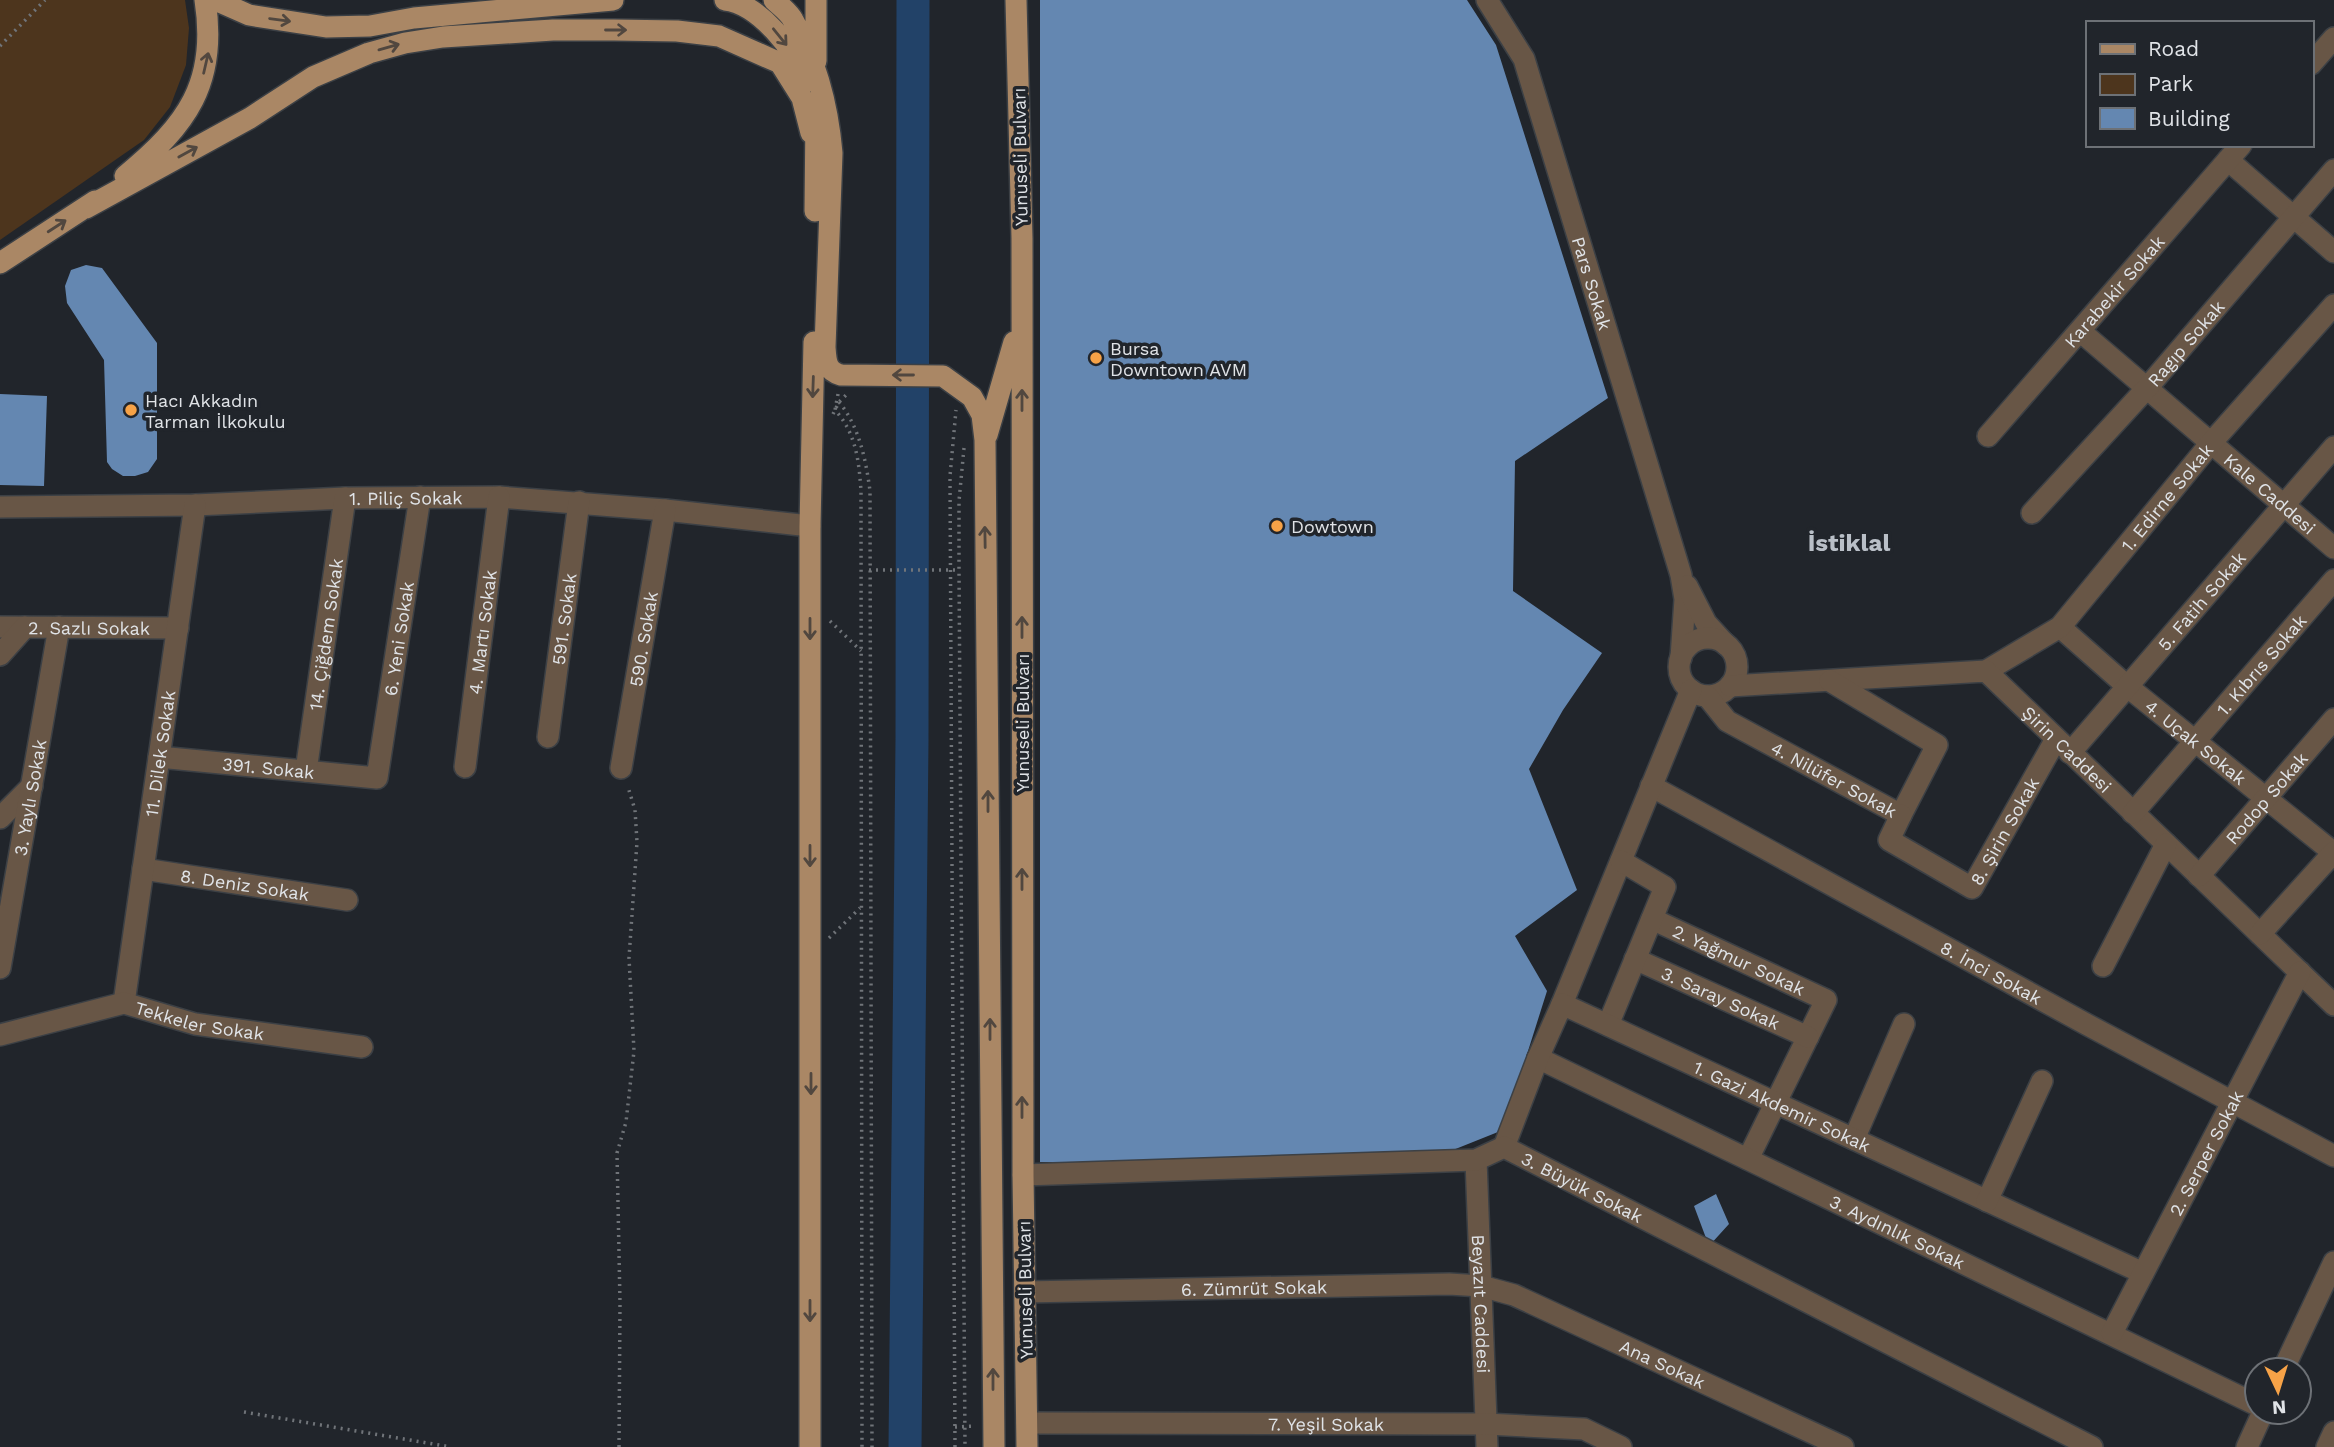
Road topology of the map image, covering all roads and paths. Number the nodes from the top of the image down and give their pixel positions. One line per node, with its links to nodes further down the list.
1 (45, 0): 11 (path)
2 (205, 0): 18 (main road, one-way to 2)
3 (215, 0): 4 (main road, one-way to 4)
4 (613, 0)
5 (724, 0): 14 (main road, one-way to 14)
6 (774, 0): 13 (main road)
7 (816, 0): 13 (main road)
8 (1016, 0): 22 (main road, Yunuseli Bulvarı)
9 (1488, 0): 51 (street, Pars Sokak)
10 (2334, 38): 12 (street)
11 (0, 46)
12 (2313, 62)
13 (816, 72): 14 (main road); 26 (main road)
14 (816, 113): 16 (main road)
15 (2235, 153): 19 (street); 24 (street, Karabekir Sokak)
16 (817, 155): 18 (main road, one-way to 16); 44 (main road, one-way to 44)
17 (2334, 170): 19 (street, Ragıp Sokak)
18 (86, 208): 21 (main road, one-way to 18)
19 (2294, 217): 20 (street); 27 (street, Ragıp Sokak)
20 (2334, 252)
21 (3, 262)
22 (1022, 305): 32 (main road); 112 (main road, Yunuseli Bulvarı, one-way to 22)
23 (2334, 305): 33 (street, 1. Edirne Sokak)
24 (2080, 331): 27 (street, Kale Caddesi); 31 (street, Karabekir Sokak)
25 (951, 381): 26 (main road, one-way to 26); 32 (main road); 46 (path)
26 (844, 384): 28 (path); 28 (path); 29 (path)
27 (2147, 388): 33 (street, Kale Caddesi); 43 (street, Ragıp Sokak)
28 (839, 402): 29 (path); 49 (path)
29 (835, 410): 30 (path); 48 (path)
30 (831, 420)
31 (1988, 436)
32 (976, 439): 47 (main road, Yunuseli Bulvarı, one-way to 32); 50 (path)
33 (2211, 443): 40 (street, Kale Caddesi); 57 (street, 1. Edirne Sokak)
34 (2334, 447): 40 (street, 5. Fatih Sokak)
35 (420, 497): 36 (street, 1. Piliç Sokak); 37 (street, 1. Piliç Sokak); 76 (street, 6. Yeni Sokak)
36 (499, 497): 38 (street, 1. Piliç Sokak); 73 (street, 4. Martı Sokak)
37 (345, 498): 39 (street, 1. Piliç Sokak); 75 (street, 14. Çiğdem Sokak)
38 (579, 502): 42 (street, 1. Piliç Sokak); 69 (street, 591. Sokak)
39 (195, 505): 41 (street, 1. Piliç Sokak); 58 (street, 11. Dilek Sokak)
40 (2284, 505): 45 (street, Kale Caddesi); 66 (street, 5. Fatih Sokak)
41 (0, 507)
42 (665, 510): 44 (street, 1. Piliç Sokak); 74 (street, 590. Sokak)
43 (2032, 513)
44 (810, 526): 128 (main road, one-way to 128)
45 (2334, 548)
46 (952, 569): 49 (path); 50 (path); 131 (path)
47 (986, 569): 50 (path); 133 (main road, Yunuseli Bulvarı, one-way to 47)
48 (861, 570): 49 (path); 60 (path)
49 (869, 570): 130 (path)
50 (959, 570): 132 (path)
51 (1681, 575): 59 (street); 62 (street)
52 (2334, 580): 70 (street, 1. Kıbrıs Sokak)
53 (828, 610): 60 (path)
54 (0, 627): 55 (street, 2. Sazlı Sokak)
55 (25, 627): 56 (street, 2. Sazlı Sokak); 61 (street)
56 (59, 627): 58 (street, 2. Sazlı Sokak); 77 (street, 3. Yaylı Sokak)
57 (2060, 627): 63 (street, 1. Edirne Sokak); 66 (street, 4. Uçak Sokak)
58 (178, 628): 72 (street, 11. Dilek Sokak)
59 (1726, 645): 62 (street); 65 (street)
60 (860, 651): 129 (path)
61 (0, 655)
62 (1681, 658): 67 (street)
63 (1986, 671): 64 (street); 71 (street, Şirin Caddesi)
64 (1830, 681): 65 (street); 81 (street, 4. Nilüfer Sokak)
65 (1730, 686): 67 (street)
66 (2128, 687): 70 (street, 4. Uçak Sokak); 71 (street, 5. Fatih Sokak)
67 (1699, 693): 78 (street); 81 (street, 4. Nilüfer Sokak)
68 (2334, 719): 79 (street, Rodop Sokak)
69 (548, 737)
70 (2195, 741): 79 (street, 4. Uçak Sokak); 80 (street, 1. Kıbrıs Sokak)
71 (2063, 746): 80 (street, Şirin Caddesi); 81 (street, 8. Şirin Sokak)
72 (159, 757): 75 (street, 391. Sokak); 86 (street, 11. Dilek Sokak)
73 (465, 766)
74 (621, 768): 127 (path)
75 (306, 771): 76 (street, 391. Sokak)
76 (377, 778)
77 (33, 786): 82 (street); 93 (street, 3. Yaylı Sokak)
78 (1651, 786): 85 (street); 106 (street, 8. İnci Sokak)
79 (2266, 798): 84 (street, 4. Uçak Sokak); 87 (street, Rodop Sokak)
80 (2133, 813): 83 (street, Şirin Caddesi)
81 (1901, 815)
82 (0, 818)
83 (2166, 844): 87 (street, Şirin Caddesi); 92 (street)
84 (2334, 853): 90 (street)
85 (1621, 861): 89 (street, 2. Yağmur Sokak); 97 (street)
86 (143, 869): 88 (street, 8. Deniz Sokak); 96 (street, 11. Dilek Sokak)
87 (2199, 876): 90 (street, Şirin Caddesi)
88 (347, 900)
89 (1651, 919): 91 (street, 2. Yağmur Sokak); 101 (street, 2. Yağmur Sokak)
90 (2260, 934): 94 (street, Şirin Caddesi)
91 (1635, 959): 99 (street, 2. Yağmur Sokak); 101 (street, 3. Saray Sokak)
92 (2103, 966)
93 (0, 968)
94 (2300, 972): 95 (street, Şirin Caddesi); 106 (street, 2. Serper Sokak)
95 (2333, 1002)
96 (124, 1003): 100 (street, Tekkeler Sokak); 102 (street, Tekkeler Sokak)
97 (1562, 1004): 99 (street, 1. Gazi Akdemir Sokak); 103 (street)
98 (1904, 1024): 107 (street)
99 (1608, 1026): 105 (street, 1. Gazi Akdemir Sokak)
100 (0, 1035)
101 (1808, 1037): 105 (street)
102 (362, 1047)
103 (1538, 1058): 108 (street); 110 (street, 3. Aydınlık Sokak)
104 (2042, 1081): 113 (street)
105 (1776, 1103): 107 (street, 1. Gazi Akdemir Sokak); 110 (street)
106 (2231, 1103): 109 (street, 8. İnci Sokak); 115 (street, 2. Serper Sokak)
107 (1854, 1139): 113 (street, 1. Gazi Akdemir Sokak)
108 (1504, 1147): 111 (street, 3. Büyük Sokak); 138 (street, 3. Büyük Sokak)
109 (2334, 1156)
110 (1748, 1159): 118 (street, 3. Aydınlık Sokak)
111 (1476, 1160): 112 (street, 3. Büyük Sokak); 116 (street, Beyazıt Caddesi)
112 (1023, 1175): 117 (main road, Yunuseli Bulvarı)
113 (1987, 1201): 115 (street, 1. Gazi Akdemir Sokak)
114 (2334, 1262): 119 (street)
115 (2143, 1273): 118 (street, 2. Serper Sokak)
116 (1481, 1286): 117 (street, 6. Zümrüt Sokak); 123 (street, Beyazıt Caddesi); 137 (street, Ana Sokak)
117 (1025, 1292): 122 (main road, Yunuseli Bulvarı)
118 (2112, 1333): 120 (street, 3. Aydınlık Sokak)
119 (2290, 1356)
120 (2243, 1398)
121 (244, 1412): 126 (path)
122 (1027, 1423): 123 (street, 7. Yeşil Sokak); 134 (main road, Yunuseli Bulvarı)
123 (1486, 1424): 135 (street, Beyazıt Caddesi); 136 (street, 7. Yeşil Sokak)
124 (2257, 1426): 139 (street)
125 (2334, 1432): 140 (street)
126 (451, 1447)
127 (619, 1447)
128 (810, 1447)
129 (862, 1447)
130 (872, 1447)
131 (955, 1447)
132 (965, 1447)
133 (994, 1447)
134 (1027, 1447)
135 (1487, 1447)
136 (1621, 1447)
137 (1843, 1447)
138 (2092, 1447)
139 (2247, 1447)
140 (2327, 1447)

